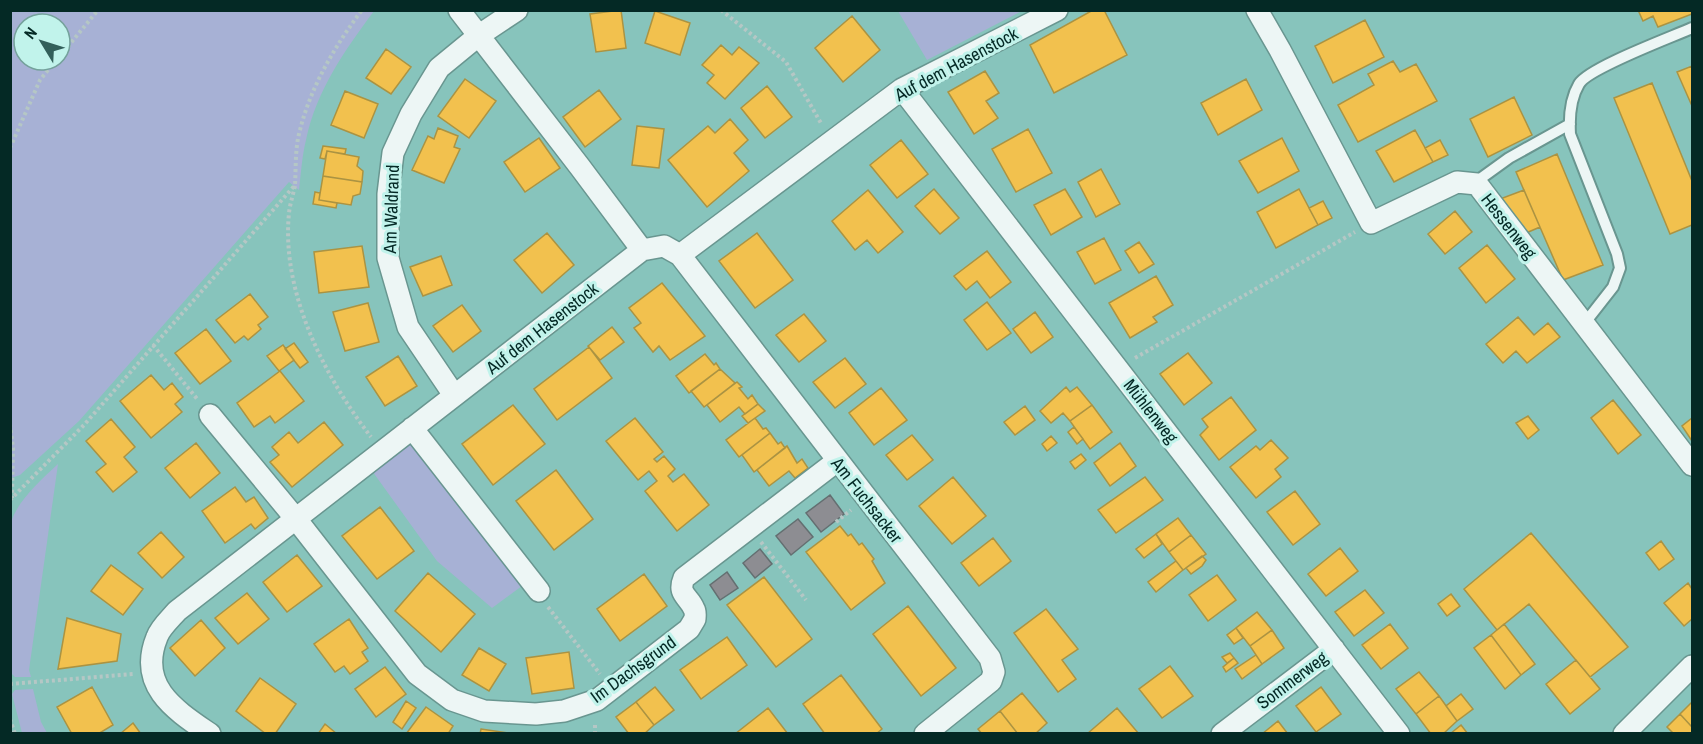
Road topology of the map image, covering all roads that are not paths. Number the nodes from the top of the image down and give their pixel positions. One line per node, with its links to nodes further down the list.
1 (459, 10): 6 (street)
2 (517, 10): 6 (street, Am Waldrand)
3 (1057, 10): 7 (street, Auf dem Hasenstock)
4 (1257, 10): 9 (street, Hessenweg)
5 (1692, 28): 8 (lane)
6 (478, 36): 10 (street); 13 (street, Am Waldrand)
7 (902, 89): 11 (street, Auf dem Hasenstock); 20 (street, Mühlenweg)
8 (1570, 124): 9 (lane); 12 (lane)
9 (1473, 184): 12 (street, Hessenweg)
10 (642, 250): 11 (street); 13 (street, Auf dem Hasenstock)
11 (680, 255): 16 (street, Am Fuchsacker)
12 (1584, 324): 17 (street, Hessenweg)
13 (454, 395): 15 (street, Auf dem Hasenstock)
14 (210, 415): 18 (street, Im Dachsgrund)
15 (412, 428): 18 (street, Auf dem Hasenstock); 19 (street)
16 (837, 461): 18 (street, Im Dachsgrund); 23 (street, Am Fuchsacker)
17 (1692, 465)
18 (296, 519): 22 (street, Auf dem Hasenstock)
19 (539, 591)
20 (1334, 649): 24 (street, Sommerweg); 25 (street, Mühlenweg)
21 (1692, 666): 26 (street)
22 (210, 734)
23 (925, 734)
24 (1222, 734)
25 (1399, 734)
26 (1624, 734)

